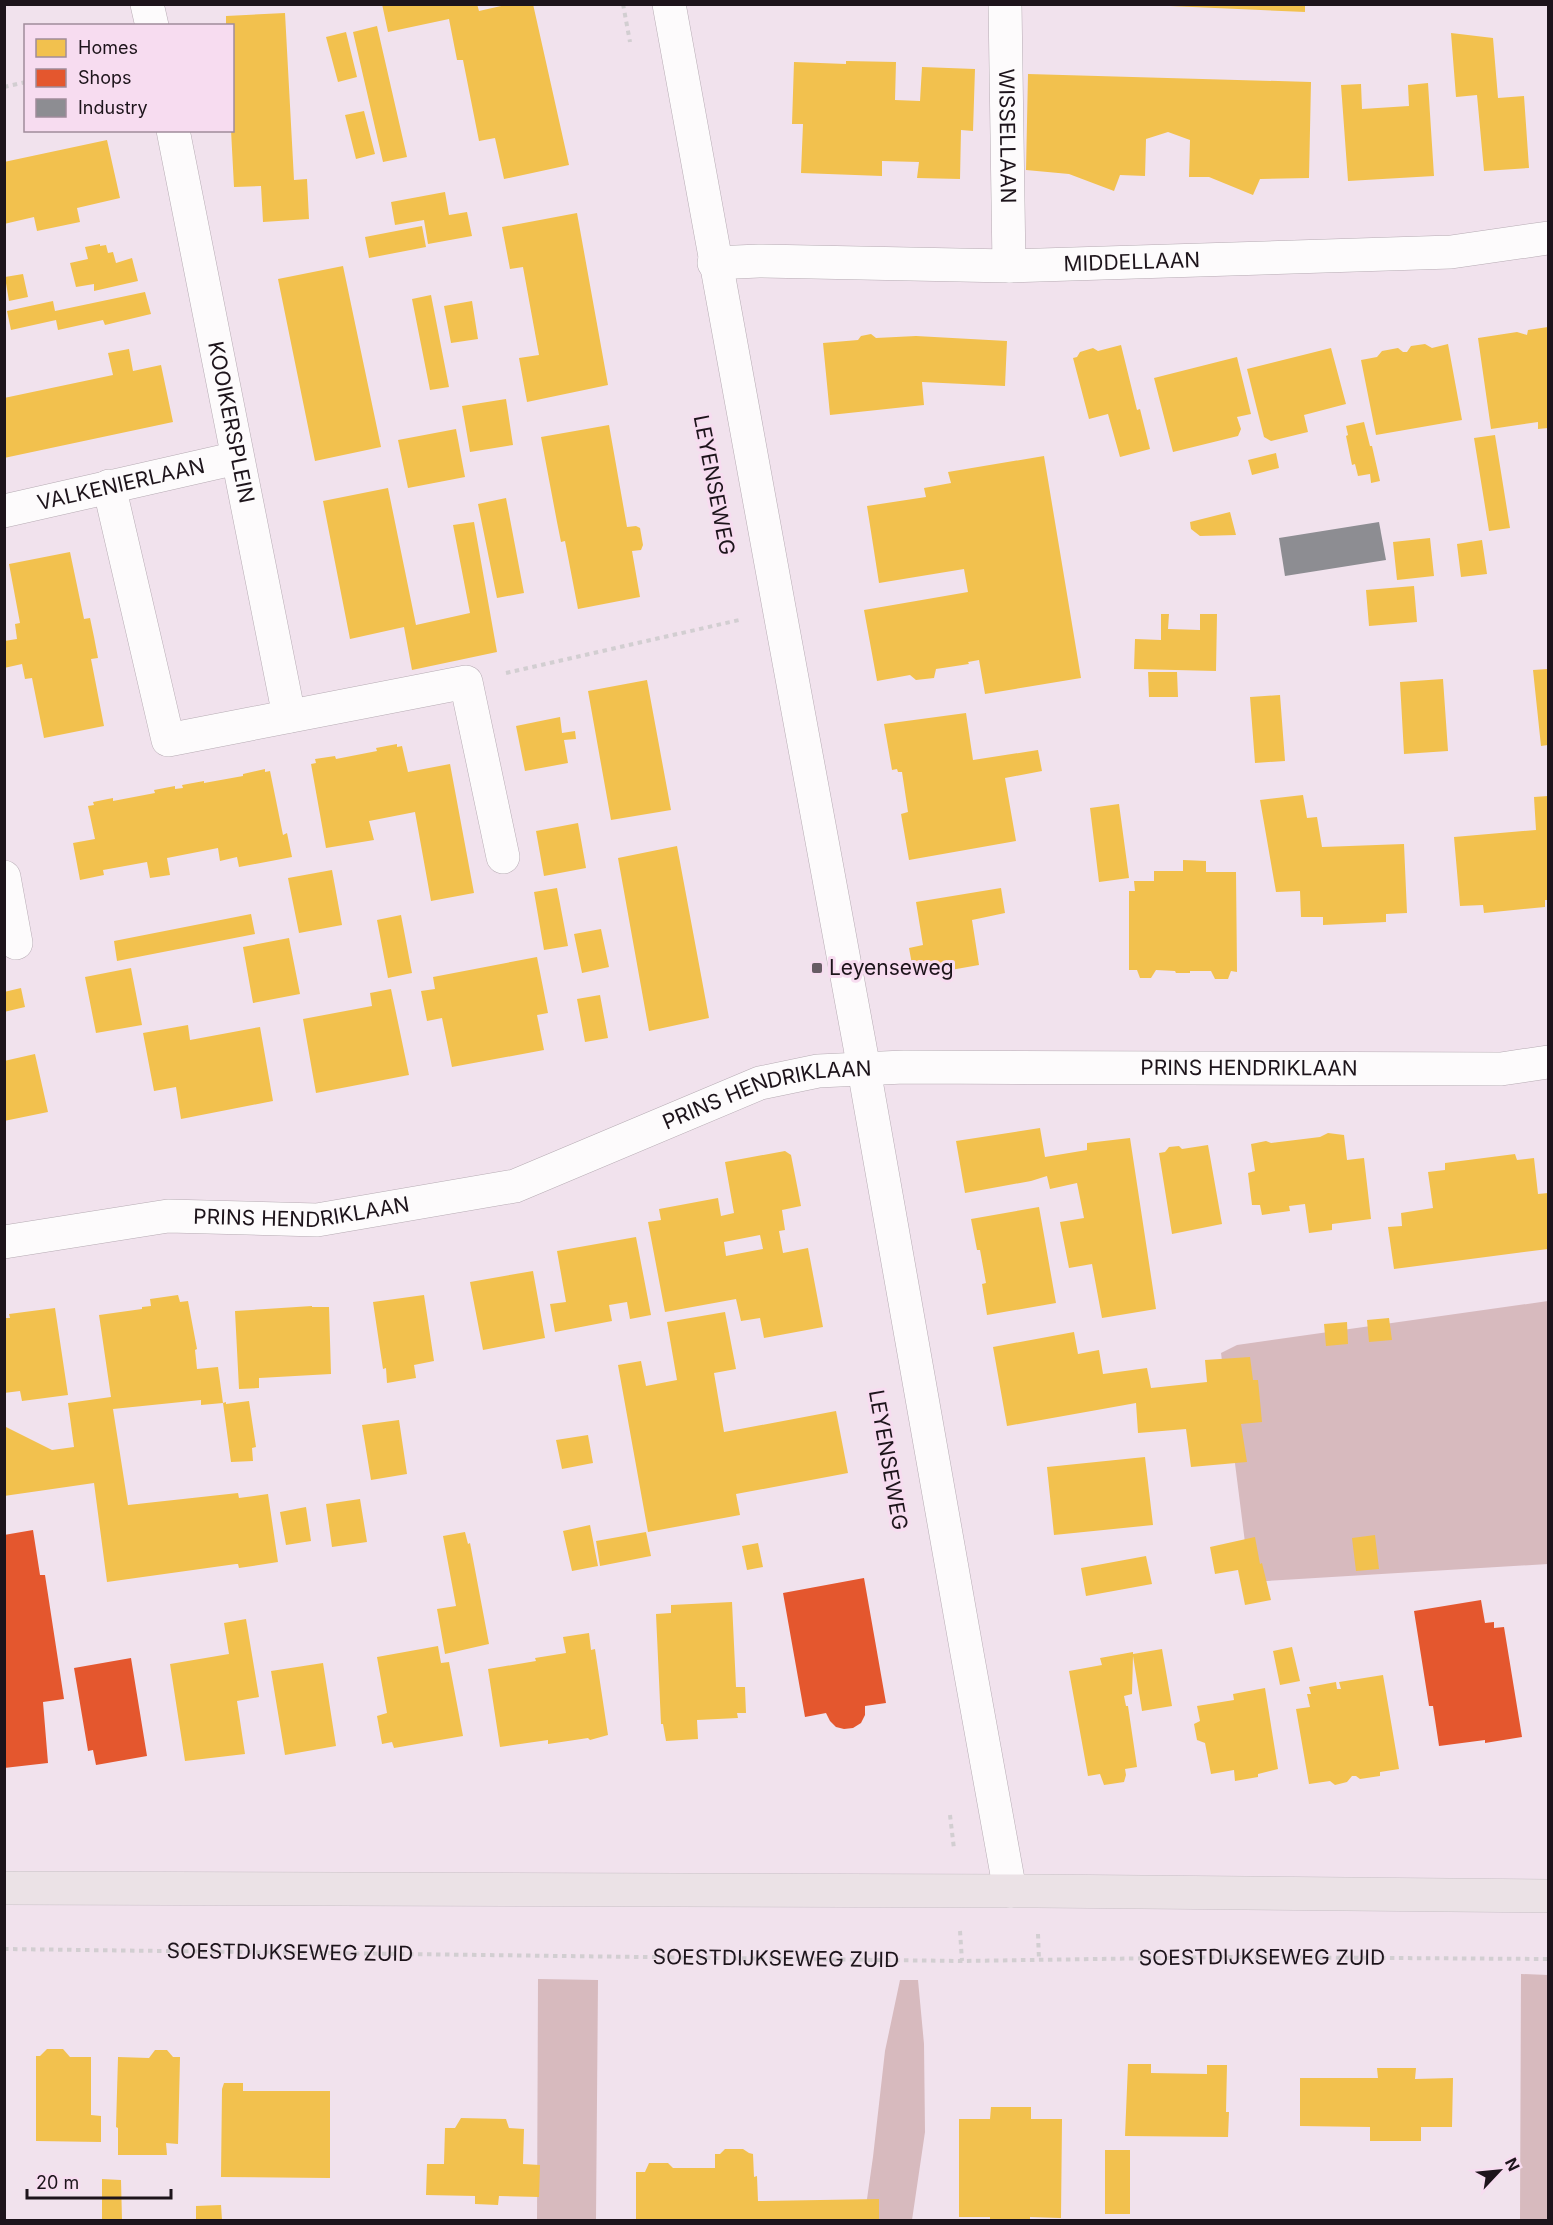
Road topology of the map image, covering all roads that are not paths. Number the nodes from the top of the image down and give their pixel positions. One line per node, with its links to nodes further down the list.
1 (147, 4): 4 (street)
2 (669, 4): 7 (street, LEYENSEWEG)
3 (1005, 4): 8 (street, WISSELLAAN)
4 (152, 24)
5 (173, 132): 9 (street, KOOIKERSPLEIN)
6 (1548, 238): 8 (street, MIDDELLAAN)
7 (714, 263): 8 (street, MIDDELLAAN); 17 (street, LEYENSEWEG)
8 (1009, 266)
9 (237, 458): 10 (street, VALKENIERLAAN); 12 (street, KOOIKERSPLEIN)
10 (109, 486): 11 (street, VALKENIERLAAN); 12 (street)
11 (4, 511)
12 (289, 716): 13 (street)
13 (503, 857)
14 (4, 877): 15 (street)
15 (16, 943)
16 (1548, 1062): 17 (street, PRINS HENDRIKLAAN)
17 (864, 1069): 18 (street, PRINS HENDRIKLAAN); 20 (street, LEYENSEWEG)
18 (4, 1242)
19 (4, 1888): 20 (main road)
20 (1010, 1891): 21 (main road)
21 (1548, 1896)

